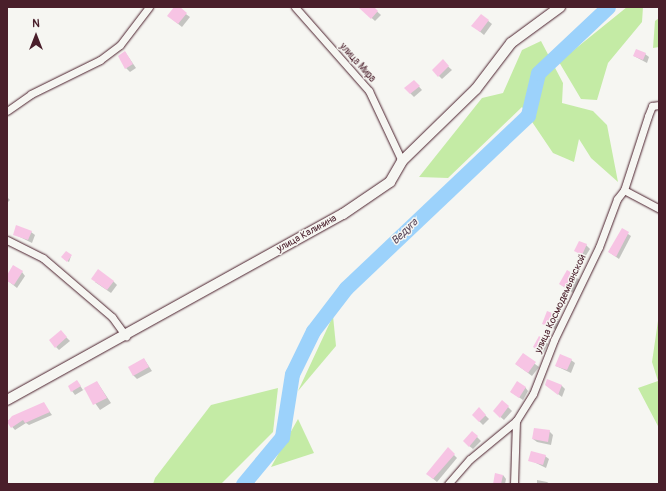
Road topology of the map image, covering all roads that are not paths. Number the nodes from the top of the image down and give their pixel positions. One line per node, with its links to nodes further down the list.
1 (149, 7): 5 (street)
2 (295, 7): 6 (street, улица Мира)
3 (560, 7): 6 (street, улица Калинина)
4 (656, 105): 7 (street, улица Космодемьянской)
5 (7, 111)
6 (402, 161): 10 (street, улица Калинина)
7 (624, 190): 8 (street); 12 (street, улица Космодемьянской)
8 (659, 208)
9 (7, 240): 10 (street)
10 (126, 336): 11 (street, улица Калинина)
11 (7, 400)
12 (516, 420): 13 (street, улица Космодемьянской); 14 (street)
13 (448, 484)
14 (514, 484)

